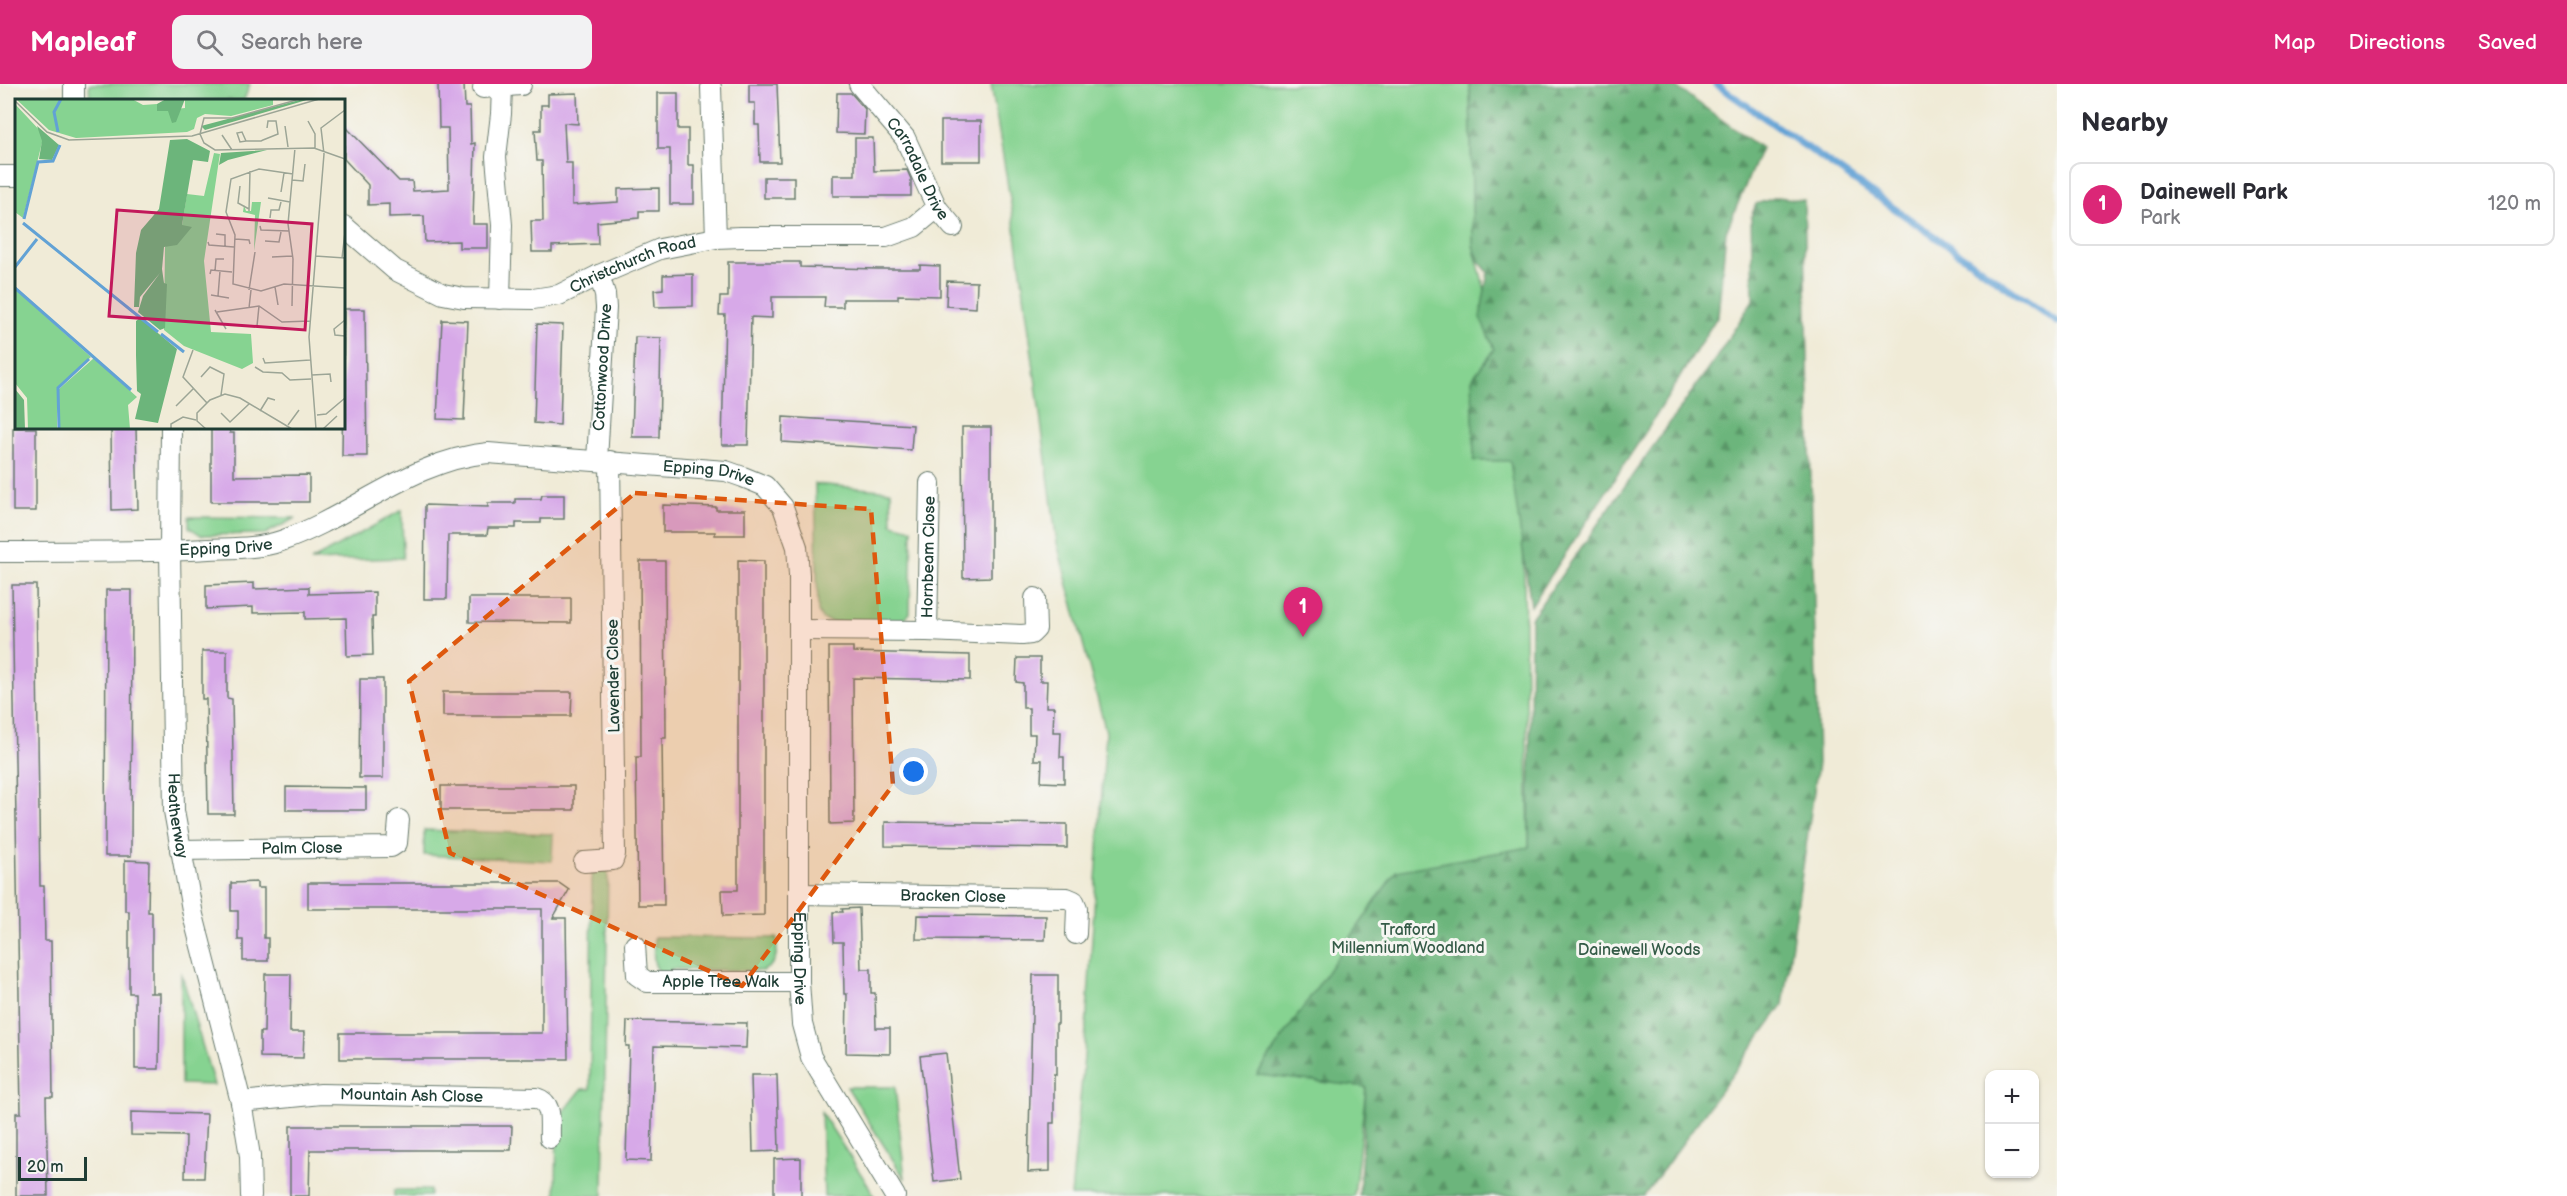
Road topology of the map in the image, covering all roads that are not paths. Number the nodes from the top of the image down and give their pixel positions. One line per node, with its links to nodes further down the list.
1 (859, 84): 4 (street, Carradale Drive)
2 (502, 86): 9 (street)
3 (711, 87): 7 (street)
4 (937, 208): 6 (street, Carradale Drive); 7 (street, Christchurch Road)
5 (345, 227): 9 (street, Christchurch Road)
6 (953, 227)
7 (716, 238): 8 (street, Christchurch Road)
8 (599, 274): 9 (street, Christchurch Road); 11 (street, Cottonwood Drive)
9 (500, 299)
10 (171, 429): 13 (street, Heatherway)
11 (603, 461): 13 (street, Epping Drive); 16 (street, Epping Drive); 20 (street, Lavender Close)
12 (930, 483): 17 (street, Hornbeam Close)
13 (170, 551): 14 (street, Epping Drive); 19 (street, Heatherway)
14 (0, 552)
15 (1035, 598): 17 (street, Hornbeam Close)
16 (800, 630): 17 (street, Hornbeam Close); 21 (street, Epping Drive)
17 (927, 631)
18 (399, 820): 19 (street, Palm Close)
19 (180, 850): 25 (street, Heatherway)
20 (584, 862)
21 (799, 894): 22 (street, Bracken Close); 24 (street, Epping Drive)
22 (1076, 934)
23 (635, 945): 24 (street, Apple Tree Walk)
24 (799, 982): 28 (street, Epping Drive)
25 (241, 1102): 26 (street, Mountain Ash Close); 27 (street, Heatherway)
26 (550, 1138)
27 (251, 1196)
28 (895, 1196)

